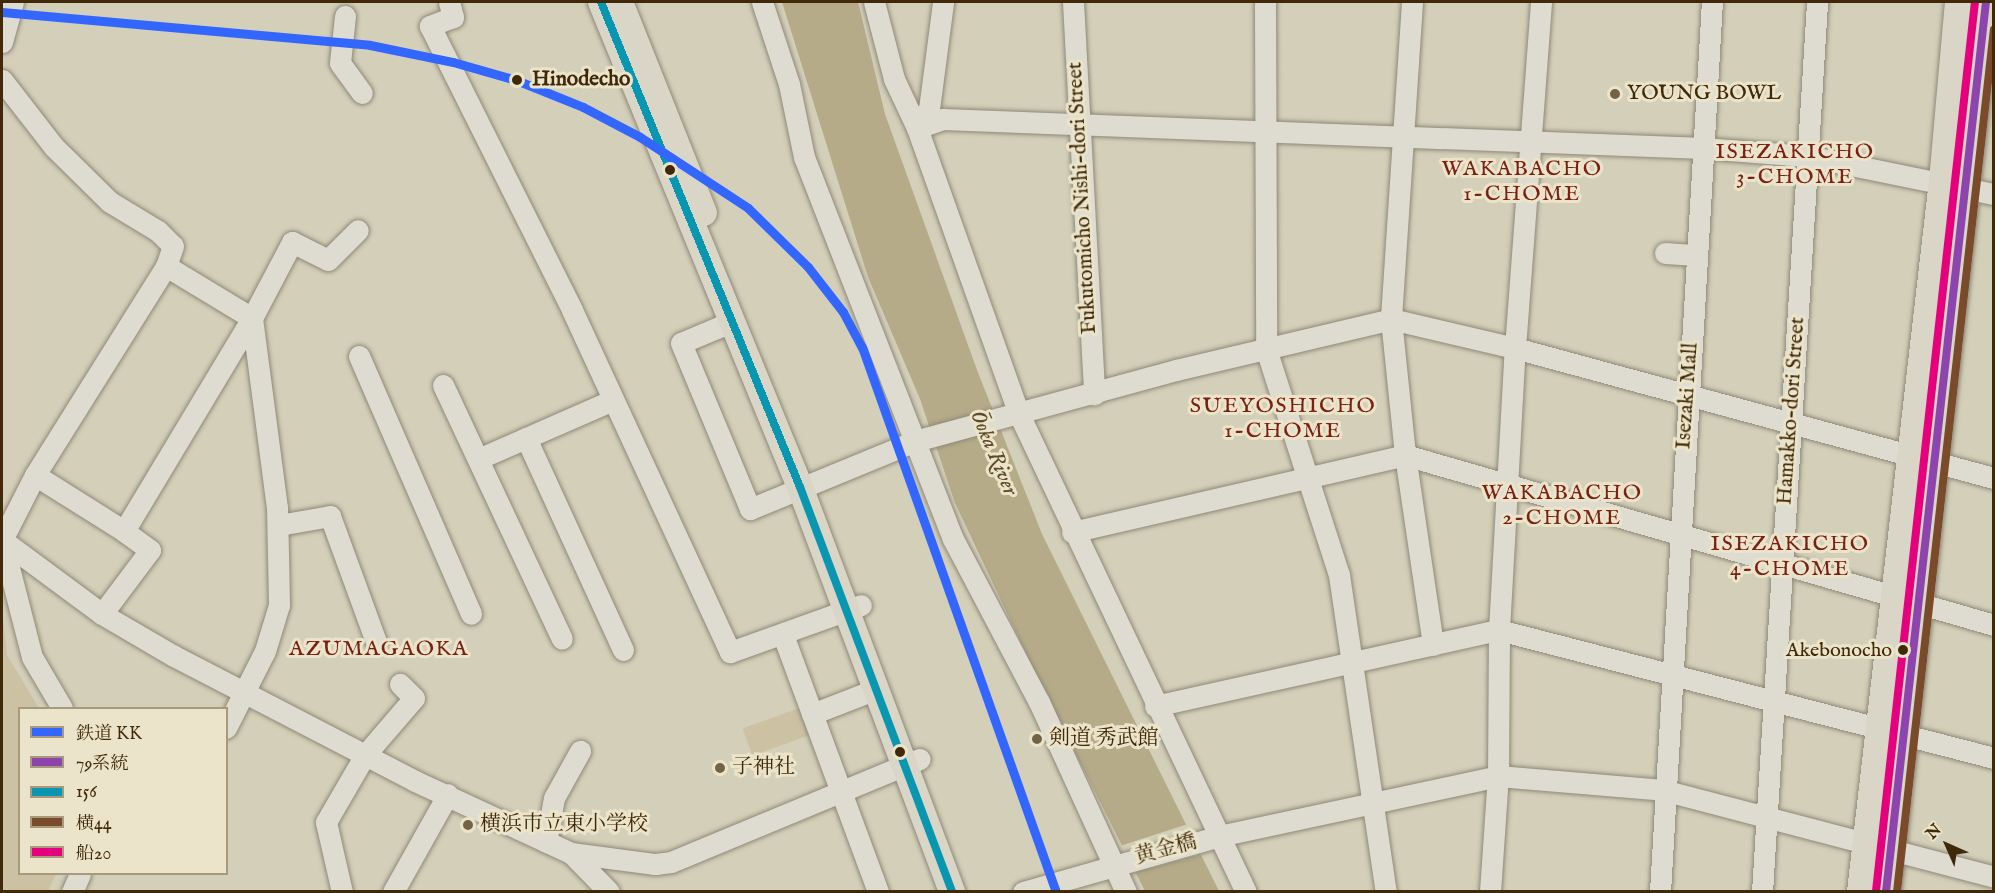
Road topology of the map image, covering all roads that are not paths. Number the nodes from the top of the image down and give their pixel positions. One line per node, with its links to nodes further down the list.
1 (13, 2): 17 (street)
2 (449, 2): 41 (street)
3 (601, 2): 34 (main road)
4 (620, 2): 53 (main road)
5 (762, 2): 45 (street)
6 (874, 2): 21 (street)
7 (943, 2): 21 (street)
8 (1073, 2): 20 (street, Fukutomicho Nishi-dori Street)
9 (1265, 2): 22 (street)
10 (1412, 2): 23 (street)
11 (1541, 2): 24 (street)
12 (1712, 2): 25 (street, Isezaki Mall)
13 (1817, 2): 26 (street, Hamakko-dori Street)
14 (1960, 2): 27 (highway)
15 (1986, 2): 27 (highway)
16 (345, 16): 19 (street)
17 (2, 42)
18 (2, 80): 31 (street)
19 (362, 93)
20 (1078, 124): 21 (street); 22 (street); 39 (street, Fukutomicho Nishi-dori Street)
21 (917, 128): 42 (street)
22 (1264, 132): 23 (street); 36 (street)
23 (1405, 138): 24 (street); 33 (street)
24 (1532, 142): 25 (street); 35 (street)
25 (1703, 148): 26 (street); 30 (street, Isezaki Mall)
26 (1807, 156): 27 (street); 43 (street, Hamakko-dori Street)
27 (1968, 188): 48 (highway)
28 (358, 230): 32 (street)
29 (1665, 254): 30 (street)
30 (1696, 255): 40 (street, Isezaki Mall)
31 (166, 266): 32 (street); 49 (street)
32 (252, 318): 54 (street); 55 (street)
33 (1391, 320): 35 (street); 36 (street); 46 (street)
34 (731, 322): 53 (main road); 53 (street)
35 (1515, 348): 40 (street); 52 (street)
36 (1266, 349): 39 (street); 50 (street)
37 (359, 356): 63 (street)
38 (443, 385): 47 (street)
39 (1095, 394): 42 (street)
40 (1688, 394): 43 (street); 57 (street, Isezaki Mall)
41 (611, 401): 44 (street); 66 (street)
42 (1018, 412): 45 (street); 56 (street)
43 (1792, 422): 48 (street); 59 (street, Hamakko-dori Street)
44 (526, 438): 47 (street); 70 (street)
45 (915, 441): 53 (street); 96 (street)
46 (1406, 455): 50 (street); 52 (street); 69 (street)
47 (478, 459): 67 (street)
48 (1921, 460): 51 (street); 60 (highway)
49 (35, 475): 55 (street); 58 (street)
50 (1306, 477): 56 (street); 71 (street)
51 (1994, 478)
52 (1509, 483): 57 (street); 65 (street)
53 (807, 484): 61 (main road)
54 (279, 525): 68 (street); 75 (street)
55 (124, 531): 62 (street)
56 (1072, 532): 77 (street)
57 (1679, 535): 59 (street); 72 (street, Isezaki Mall)
58 (2, 540): 62 (street); 78 (street)
59 (1782, 562): 60 (street); 76 (street, Hamakko-dori Street)
60 (1907, 599): 64 (street); 81 (highway)
61 (853, 607): 66 (street); 74 (main road); 85 (main road)
62 (102, 614): 75 (street)
63 (471, 614)
64 (1994, 625)
65 (1499, 630): 69 (street); 72 (street); 86 (street)
66 (783, 634): 79 (street)
67 (562, 639)
68 (376, 642)
69 (1433, 645): 71 (street)
70 (623, 650)
71 (1353, 664): 77 (street); 90 (street)
72 (1670, 674): 76 (street); 87 (street, Isezaki Mall)
73 (400, 684): 83 (street)
74 (876, 689): 79 (street); 85 (main road)
75 (246, 693): 80 (street); 83 (street)
76 (1775, 701): 81 (street); 91 (street, Hamakko-dori Street)
77 (1155, 706): 92 (street)
78 (61, 707)
79 (812, 714): 88 (street)
80 (228, 724)
81 (1891, 731): 84 (street); 94 (highway)
82 (580, 751): 93 (street)
83 (365, 755): 89 (street); 100 (street)
84 (1994, 758)
85 (912, 762): 88 (street); 104 (main road); 105 (main road)
86 (1498, 776): 87 (street, 黄金橋); 90 (street, 黄金橋); 110 (street)
87 (1663, 790): 91 (street, 黄金橋); 111 (street, Isezaki Mall)
88 (840, 793): 95 (street); 103 (street)
89 (448, 794): 93 (street); 101 (street)
90 (1372, 801): 92 (street, 黄金橋); 109 (street)
91 (1768, 817): 94 (street, 黄金橋); 112 (street, Hamakko-dori Street)
92 (1219, 836): 96 (street, 黄金橋); 108 (street)
93 (546, 842): 95 (street)
94 (1879, 849): 98 (street, 黄金橋); 113 (highway); 114 (highway)
95 (571, 853): 102 (street)
96 (1113, 865): 106 (street, 黄金橋); 107 (street)
97 (79, 875): 99 (street)
98 (1994, 877)
99 (72, 891)
100 (342, 891)
101 (393, 891)
102 (609, 891)
103 (878, 891)
104 (952, 891)
105 (968, 891)
106 (1023, 891)
107 (1126, 891)
108 (1246, 891)
109 (1386, 891)
110 (1490, 891)
111 (1660, 891)
112 (1762, 891)
113 (1862, 891)
114 (1886, 891)

